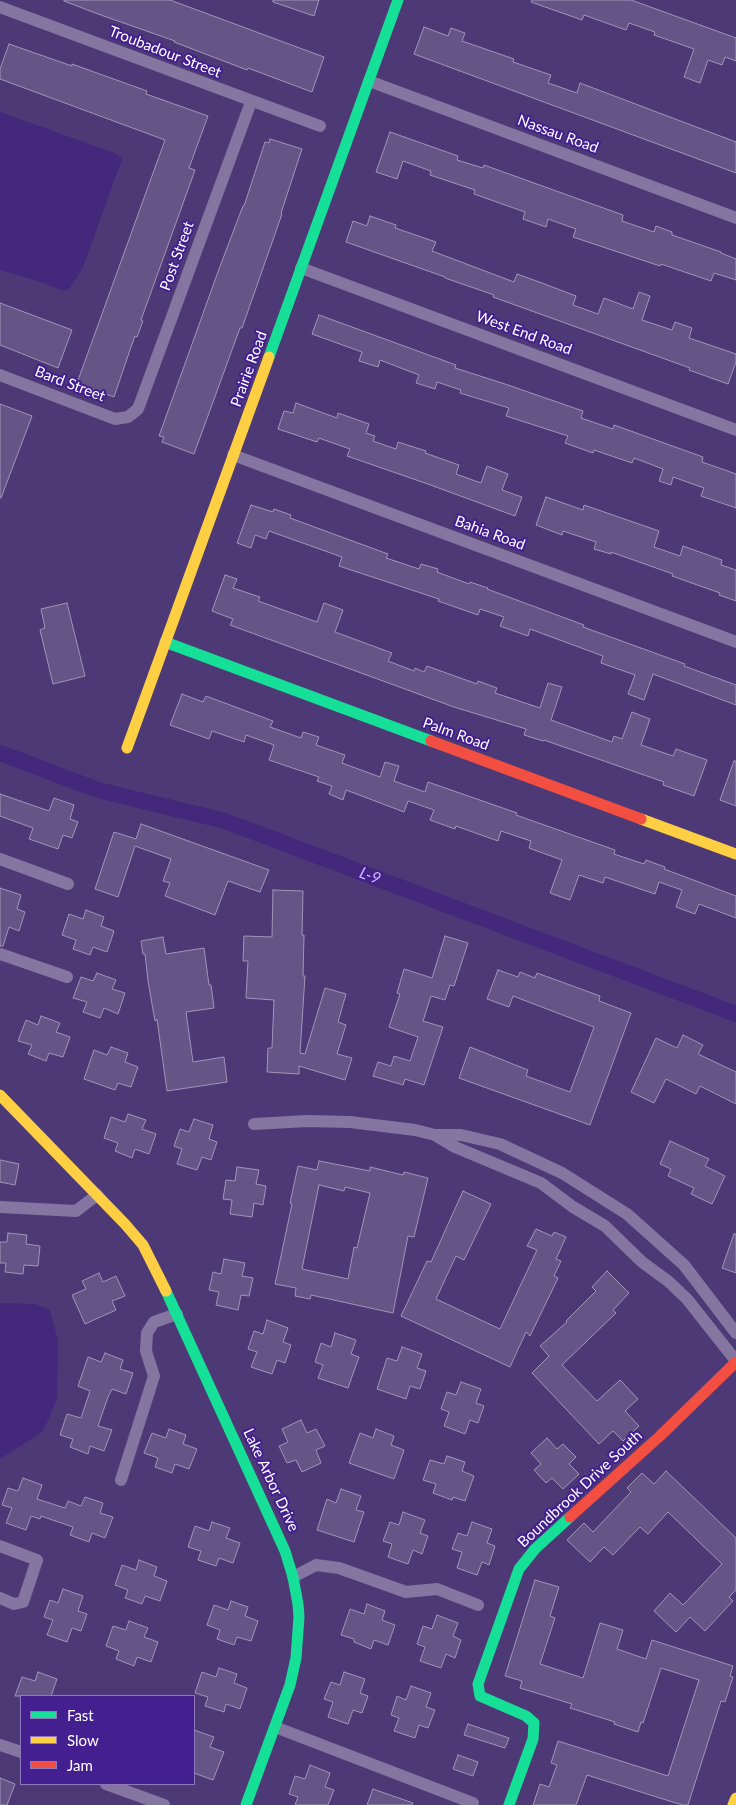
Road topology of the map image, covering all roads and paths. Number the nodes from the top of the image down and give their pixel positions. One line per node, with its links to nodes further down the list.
1 (398, 0): 3 (street, Prairie Road)
2 (0, 7): 4 (street, Troubadour Street)
3 (369, 81): 6 (street, Nassau Road); 7 (street, Prairie Road)
4 (251, 102): 5 (street, Troubadour Street); 9 (street, Post Street)
5 (320, 126)
6 (736, 218)
7 (301, 268): 10 (street, West End Road); 11 (street, Prairie Road)
8 (0, 375): 9 (street, Bard Street)
9 (128, 417)
10 (736, 430)
11 (233, 455): 12 (street, Prairie Road); 13 (street, Bahia Road)
12 (165, 642): 14 (street, Prairie Road); 15 (street, Palm Road)
13 (736, 642)
14 (127, 748)
15 (736, 854)
16 (0, 859): 17 (street)
17 (68, 884)
18 (0, 954): 19 (street)
19 (67, 977)
20 (0, 1095): 23 (street, Lake Arbor Drive)
21 (254, 1124): 22 (street)
22 (435, 1135): 26 (street); 27 (street)
23 (97, 1195): 24 (street); 25 (street, Lake Arbor Drive)
24 (0, 1207)
25 (177, 1314): 28 (street); 30 (street, Lake Arbor Drive)
26 (736, 1333)
27 (736, 1361): 41 (street, Boundbrook Drive South)
28 (121, 1480)
29 (0, 1546): 31 (street)
30 (293, 1577): 32 (street); 33 (street, Lake Arbor Drive)
31 (0, 1598)
32 (478, 1604)
33 (275, 1727): 38 (street); 40 (street, Lake Arbor Drive)
34 (0, 1744): 35 (street)
35 (20, 1752)
36 (109, 1785): 39 (street)
37 (736, 1798): 42 (street)
38 (473, 1803)
39 (164, 1805)
40 (246, 1805)
41 (509, 1805)
42 (734, 1805)

